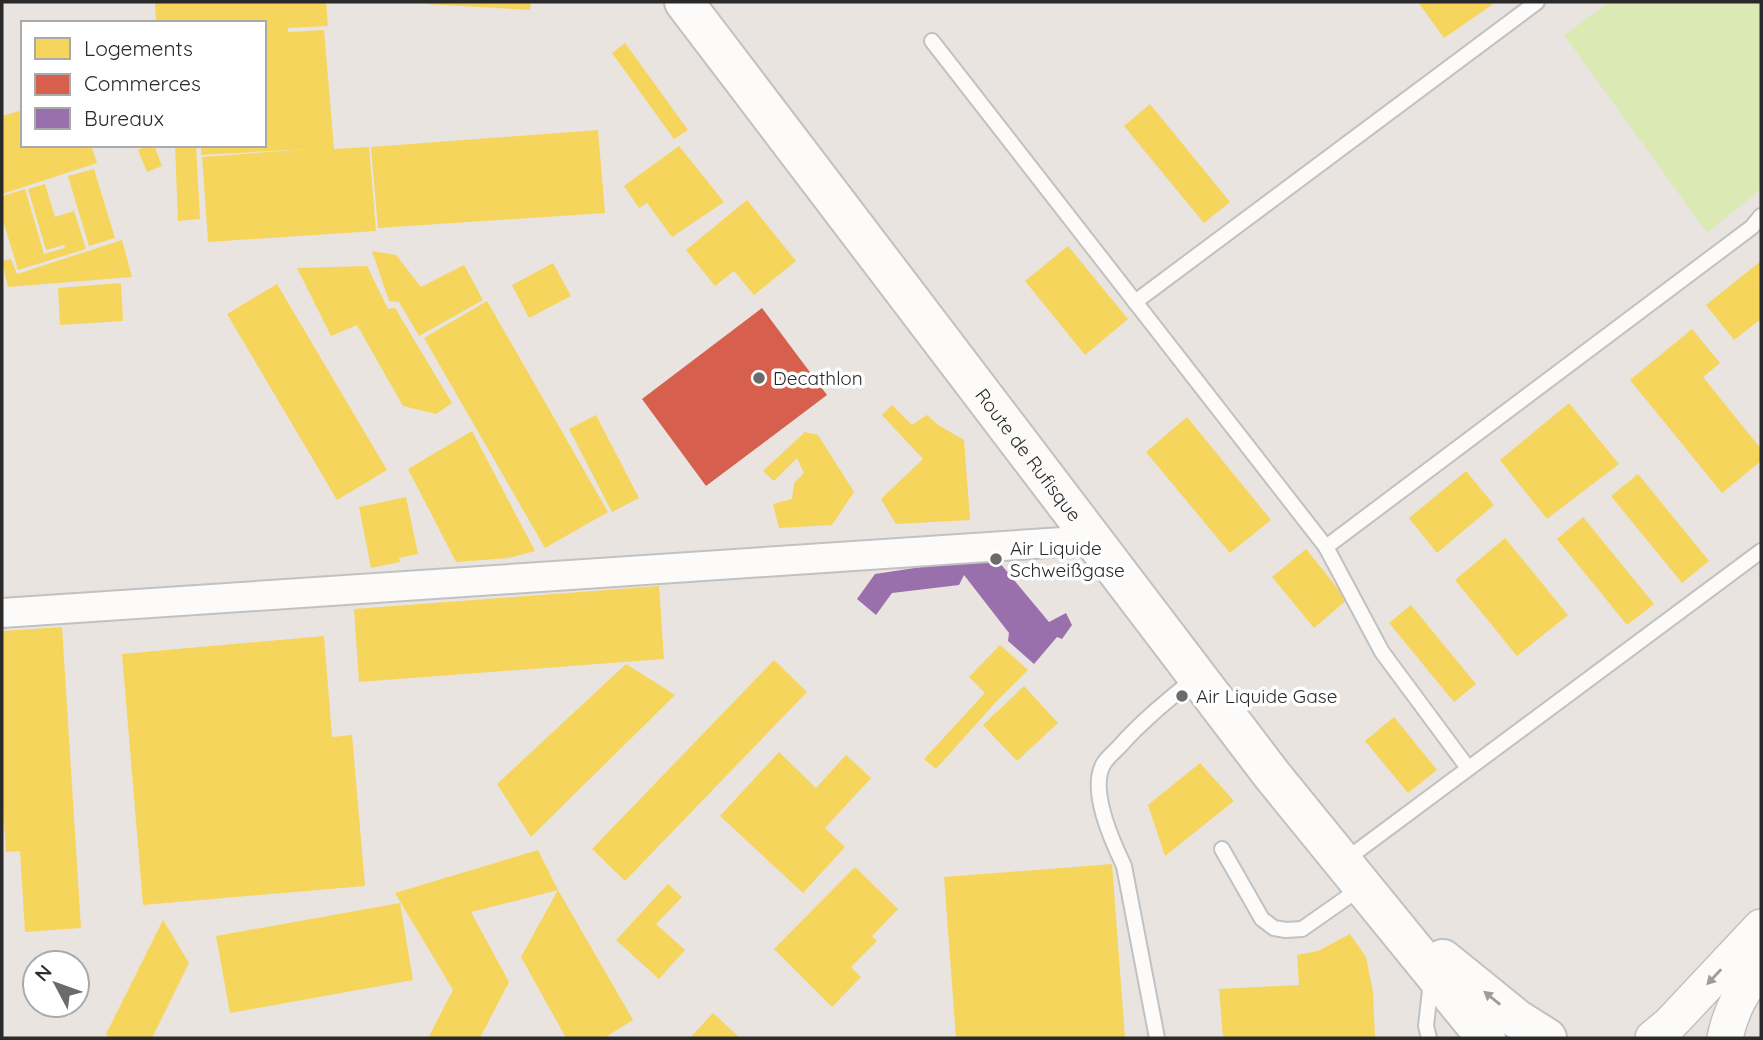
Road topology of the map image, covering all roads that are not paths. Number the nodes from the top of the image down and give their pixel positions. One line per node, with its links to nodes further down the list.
1 (684, 2): 6 (main road, Route de Rufisque)
2 (1537, 2): 5 (lane)
3 (932, 41): 5 (lane)
4 (1761, 216): 7 (lane)
5 (1135, 302): 7 (lane)
6 (1093, 540): 9 (street); 10 (main road, Route de Rufisque)
7 (1326, 547): 11 (lane)
8 (1761, 551): 11 (lane)
9 (2, 613)
10 (1197, 676): 13 (main road, Route de Rufisque); 17 (lane)
11 (1468, 768): 13 (lane)
12 (1222, 849): 13 (lane)
13 (1361, 884): 16 (main road, Route de Rufisque); 20 (main road, Route de Rufisque, one-way to 13)
14 (1761, 927): 21 (street, one-way to 21)
15 (1761, 967): 22 (street)
16 (1432, 972): 18 (lane); 19 (main road, Route de Rufisque)
17 (1157, 1038)
18 (1429, 1038)
19 (1486, 1038)
20 (1547, 1038)
21 (1653, 1038)
22 (1725, 1038)

